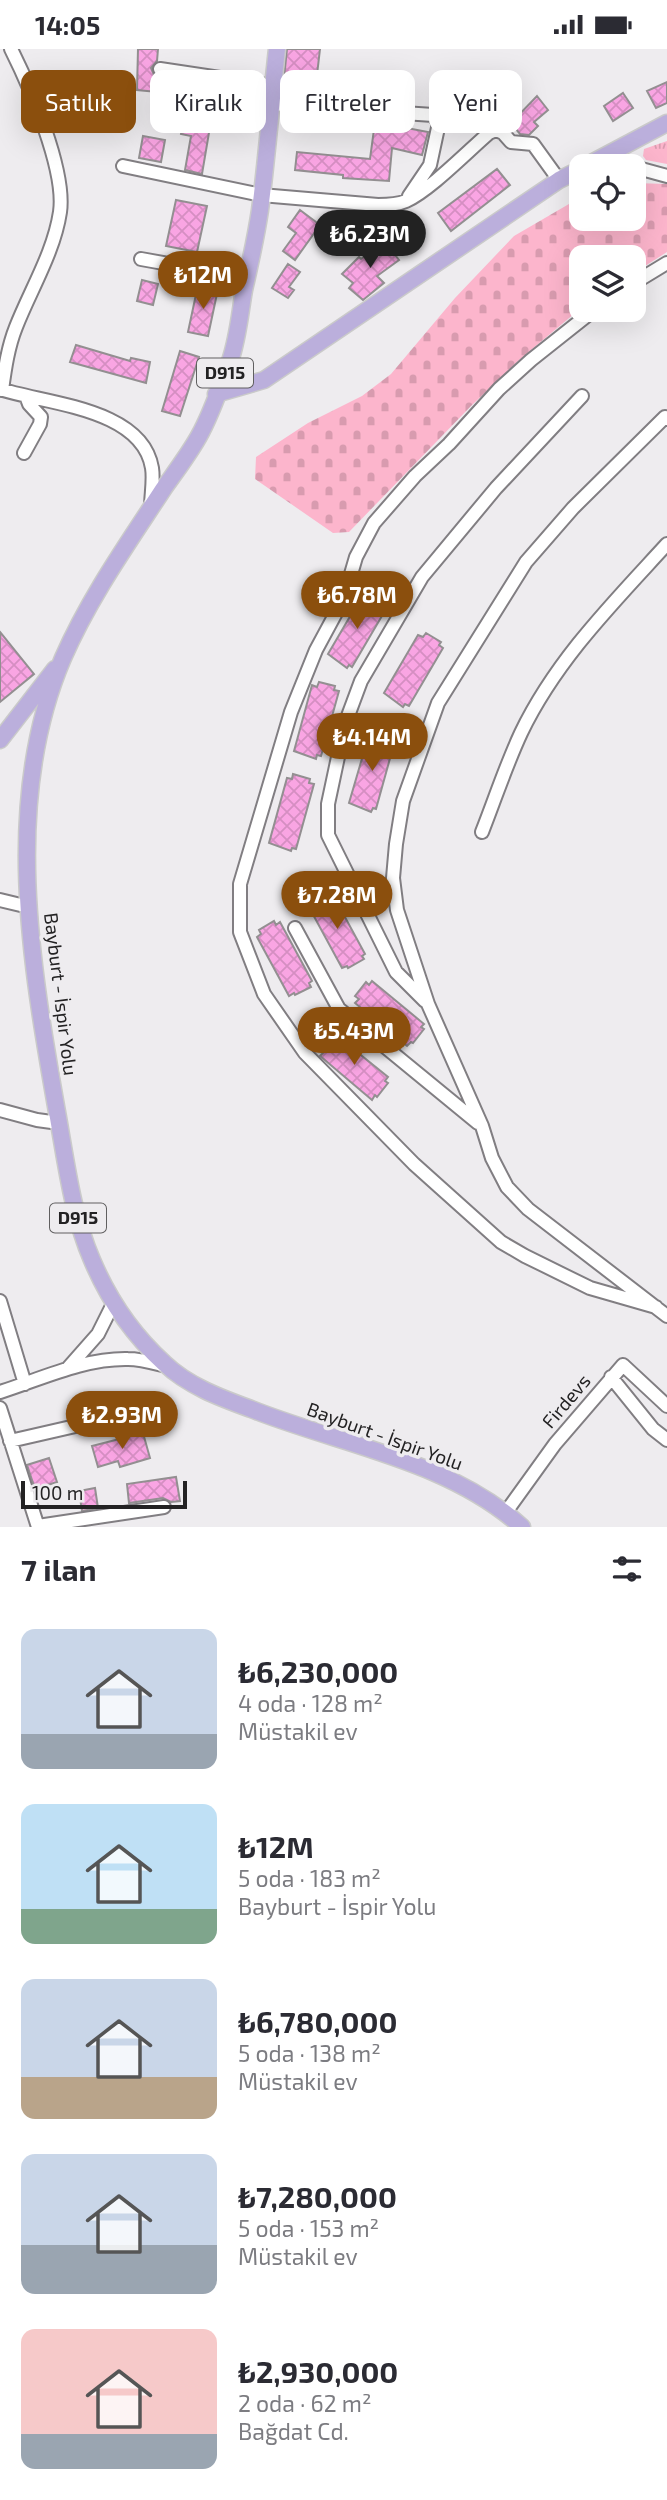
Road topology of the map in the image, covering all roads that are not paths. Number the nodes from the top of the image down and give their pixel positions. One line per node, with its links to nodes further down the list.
1 (10, 49): 20 (street)
2 (277, 49): 4 (main road, Bayburt - İspir Yolu / D915)
3 (160, 69): 4 (street)
4 (273, 86): 5 (main road, Bayburt - İspir Yolu / D915)
5 (271, 104): 13 (main road, Bayburt - İspir Yolu / D915); 14 (street)
6 (667, 123): 7 (main road)
7 (609, 154)
8 (123, 166): 13 (street)
9 (646, 170): 10 (street)
10 (667, 174)
11 (569, 175): 12 (main road)
12 (559, 180): 14 (street); 21 (main road)
13 (261, 195): 14 (street); 18 (main road, Bayburt - İspir Yolu / D915)
14 (404, 201)
15 (141, 259): 18 (street)
16 (667, 263): 17 (street)
17 (646, 276)
18 (247, 278): 21 (main road, Bayburt - İspir Yolu / D915)
19 (579, 322): 40 (street)
20 (1, 389): 22 (street)
21 (216, 394): 26 (main road, Bayburt - İspir Yolu / D915)
22 (26, 396): 25 (street); 26 (street)
23 (582, 396): 34 (street)
24 (667, 418): 34 (street)
25 (24, 453)
26 (151, 508): 28 (main road, Bayburt - İspir Yolu / D915)
27 (667, 544): 30 (street)
28 (63, 659): 29 (main road); 32 (main road, Bayburt - İspir Yolu / D915)
29 (0, 740)
30 (482, 832)
31 (0, 900): 32 (street)
32 (29, 907): 36 (main road, Bayburt - İspir Yolu / D915)
33 (295, 928): 37 (street)
34 (428, 1004): 37 (street)
35 (0, 1110): 36 (street)
36 (59, 1123): 39 (main road, Bayburt - İspir Yolu / D915)
37 (482, 1126): 40 (street)
38 (0, 1301): 45 (street)
39 (114, 1302): 42 (main road, Bayburt - İspir Yolu / D915); 43 (street)
40 (656, 1307): 41 (street)
41 (667, 1316)
42 (166, 1366): 43 (street); 53 (main road, Bayburt - İspir Yolu / D915)
43 (68, 1368): 45 (street)
44 (611, 1377): 47 (street, Firdevs); 50 (street); 53 (street, Firdevs)
45 (24, 1384): 46 (street)
46 (0, 1392)
47 (667, 1406)
48 (0, 1408): 51 (street)
49 (141, 1411): 51 (street)
50 (667, 1440)
51 (10, 1441): 54 (street)
52 (164, 1507): 54 (street)
53 (506, 1512): 55 (main road, Bayburt - İspir Yolu / D915)
54 (38, 1527)
55 (522, 1527)

